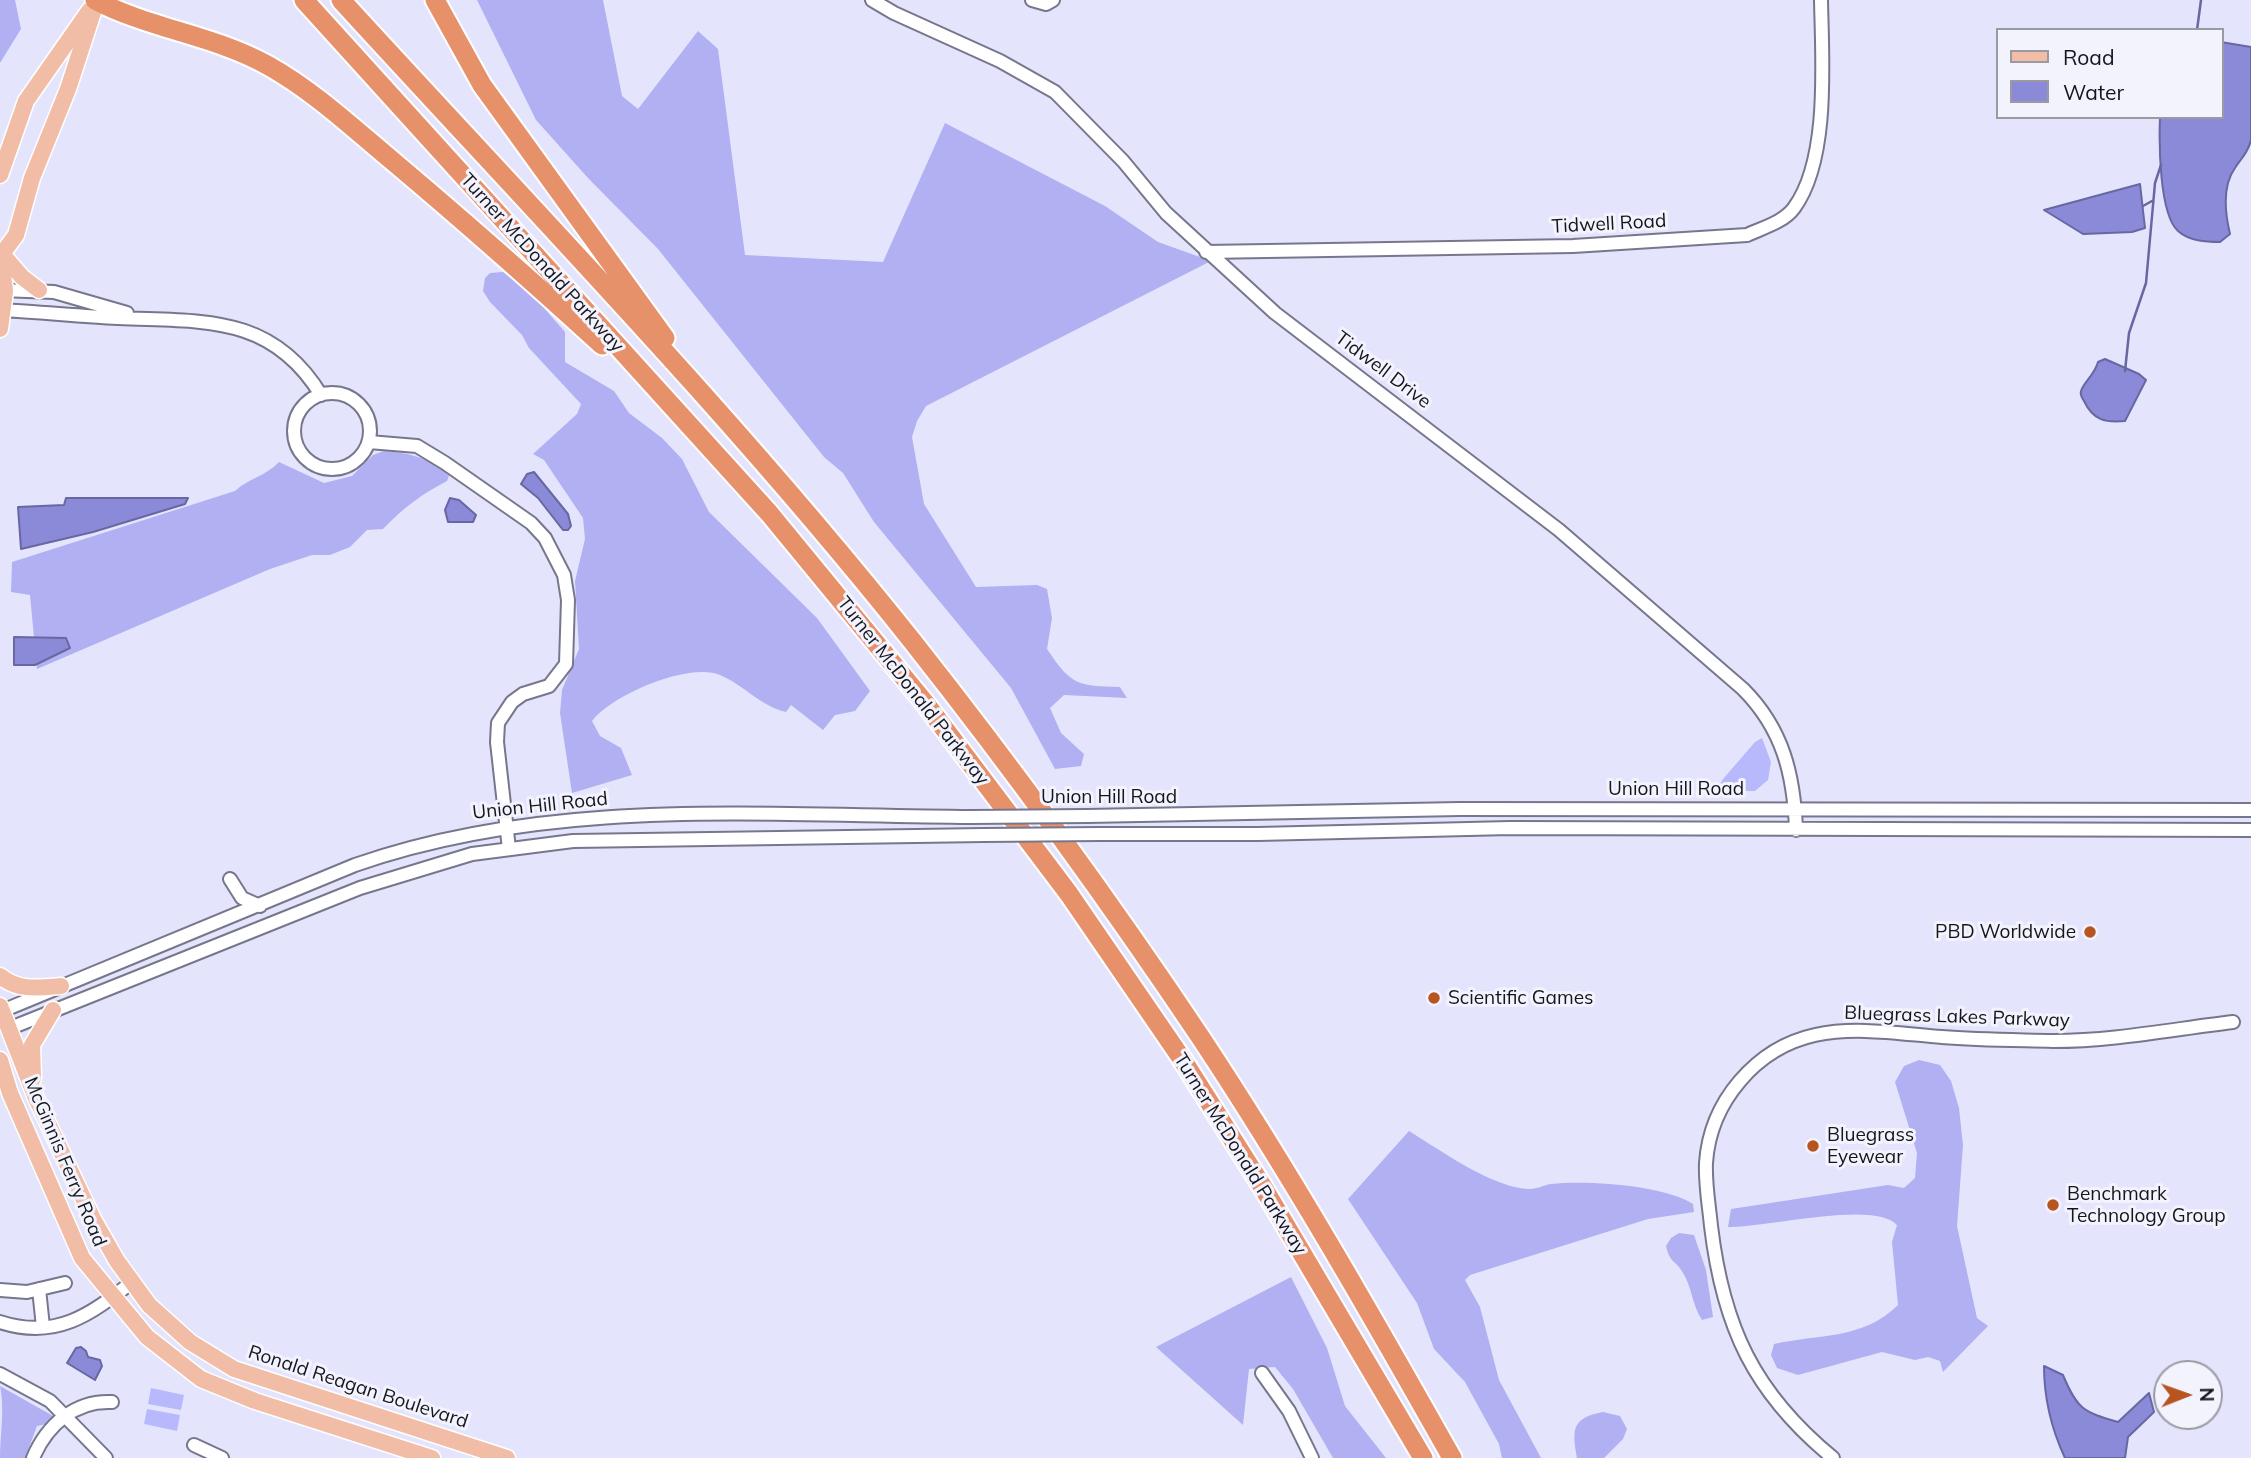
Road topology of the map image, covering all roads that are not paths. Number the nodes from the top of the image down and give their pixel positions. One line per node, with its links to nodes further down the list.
1 (96, 0): 9 (main road); 10 (main road); 19 (highway)
2 (304, 0): 19 (highway, Turner McDonald Parkway)
3 (341, 0): 18 (highway, Turner McDonald Parkway)
4 (435, 0): 18 (highway)
5 (873, 0): 11 (street, Tidwell Drive)
6 (1032, 0): 8 (street)
7 (1821, 0): 11 (street, Tidwell Road)
8 (1053, 1)
9 (0, 175)
10 (1, 252): 12 (main road); 13 (main road)
11 (1206, 252): 21 (street, Tidwell Drive)
12 (39, 290): 13 (street); 15 (street)
13 (2, 291): 14 (main road)
14 (2, 310): 15 (street); 16 (main road)
15 (151, 319): 17 (street)
16 (0, 329)
17 (321, 395): 20 (street); 20 (street)
18 (721, 415): 59 (highway, Turner McDonald Parkway)
19 (687, 422): 58 (highway, Turner McDonald Parkway)
20 (369, 442): 23 (street)
21 (1795, 809): 22 (street, Union Hill Road); 23 (street, Union Hill Road, bridge); 24 (street, Tidwell Drive)
22 (2251, 810)
23 (506, 826): 26 (street); 27 (street, Union Hill Road)
24 (1796, 830): 25 (street, Union Hill Road); 26 (street, Union Hill Road, bridge)
25 (2251, 830)
26 (509, 849): 32 (street, Union Hill Road)
27 (260, 906): 28 (street, Union Hill Road); 28 (street)
28 (227, 919): 30 (street, Union Hill Road)
29 (0, 976): 30 (main road)
30 (61, 986): 31 (street, Union Hill Road)
31 (1, 1010): 34 (main road)
32 (53, 1010): 34 (street, Union Hill Road); 38 (main road)
33 (2232, 1022): 60 (street, Bluegrass Lakes Parkway)
34 (4, 1031): 38 (main road, Ronald Reagan Boulevard)
35 (0, 1060): 37 (main road, McGinnis Ferry Road)
36 (0, 1076): 37 (main road)
37 (10, 1093): 43 (main road, McGinnis Ferry Road)
38 (36, 1098): 39 (main road, Ronald Reagan Boulevard)
39 (132, 1282): 43 (street); 50 (main road, Ronald Reagan Boulevard)
40 (65, 1283): 41 (street)
41 (39, 1289): 42 (street); 45 (street)
42 (0, 1290)
43 (113, 1297): 45 (street); 52 (main road, McGinnis Ferry Road)
44 (0, 1322): 45 (street)
45 (43, 1327)
46 (1262, 1373): 57 (street)
47 (0, 1374): 49 (street)
48 (112, 1402): 49 (street)
49 (64, 1416): 53 (street); 54 (street)
50 (427, 1433): 52 (street); 56 (main road, Ronald Reagan Boulevard)
51 (194, 1445): 55 (street)
52 (422, 1457)
53 (33, 1458)
54 (106, 1458)
55 (222, 1458)
56 (507, 1458)
57 (1312, 1458)
58 (1423, 1458)
59 (1452, 1458)
60 (1833, 1458)

